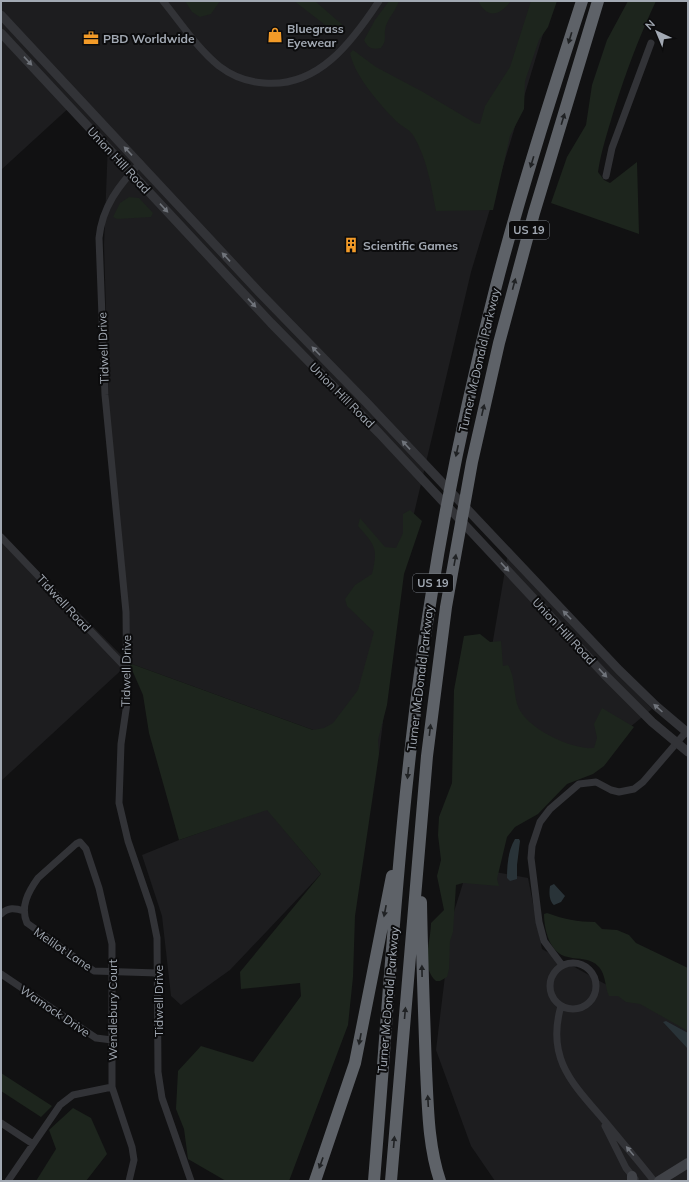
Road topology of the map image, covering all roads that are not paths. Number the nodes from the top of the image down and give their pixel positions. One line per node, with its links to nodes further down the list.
1 (163, 1): 2 (street)
2 (378, 1)
3 (582, 1): 16 (highway, Turner McDonald Parkway / US 19, one-way to 16)
4 (598, 1): 17 (highway, Turner McDonald Parkway / US 19, one-way to 4)
5 (1, 15): 8 (street, Union Hill Road, one-way to 5)
6 (1, 33): 9 (street, Union Hill Road, one-way to 9)
7 (651, 43): 10 (street)
8 (140, 163): 9 (street, Tidwell Drive); 13 (street, Union Hill Road, one-way to 8)
9 (131, 173): 12 (street, Tidwell Drive); 14 (street, Union Hill Road, one-way to 14)
10 (606, 176)
11 (1, 537): 12 (street, Tidwell Road)
12 (127, 669): 22 (street, Tidwell Drive)
13 (687, 733): 14 (street)
14 (677, 742): 15 (street, Union Hill Road); 20 (street)
15 (688, 752)
16 (403, 818): 35 (highway, one-way to 35); 36 (highway, Turner McDonald Parkway / US 19)
17 (420, 830): 37 (highway, Turner McDonald Parkway / US 19, one-way to 17); 38 (highway, one-way to 17)
18 (24, 911): 19 (street); 21 (street, Melilot Lane); 21 (street, Wendlebury Court)
19 (1, 914)
20 (562, 965): 24 (street); 24 (street)
21 (112, 972): 22 (street, Melilot Lane); 25 (street, Wendlebury Court)
22 (158, 973): 34 (street, Tidwell Drive)
23 (1, 974): 25 (street, Wamock Drive)
24 (561, 1006): 27 (street)
25 (112, 1040): 26 (street, Wendlebury Court)
26 (112, 1087): 29 (street); 33 (street, Wendlebury Court)
27 (598, 1113): 31 (street); 39 (street, one-way to 27)
28 (1, 1123): 29 (street)
29 (33, 1144): 32 (street)
30 (688, 1163): 40 (main road)
31 (634, 1179)
32 (8, 1181)
33 (129, 1181)
34 (191, 1181)
35 (314, 1181)
36 (374, 1181)
37 (391, 1181)
38 (440, 1181)
39 (654, 1181)
40 (659, 1181)

